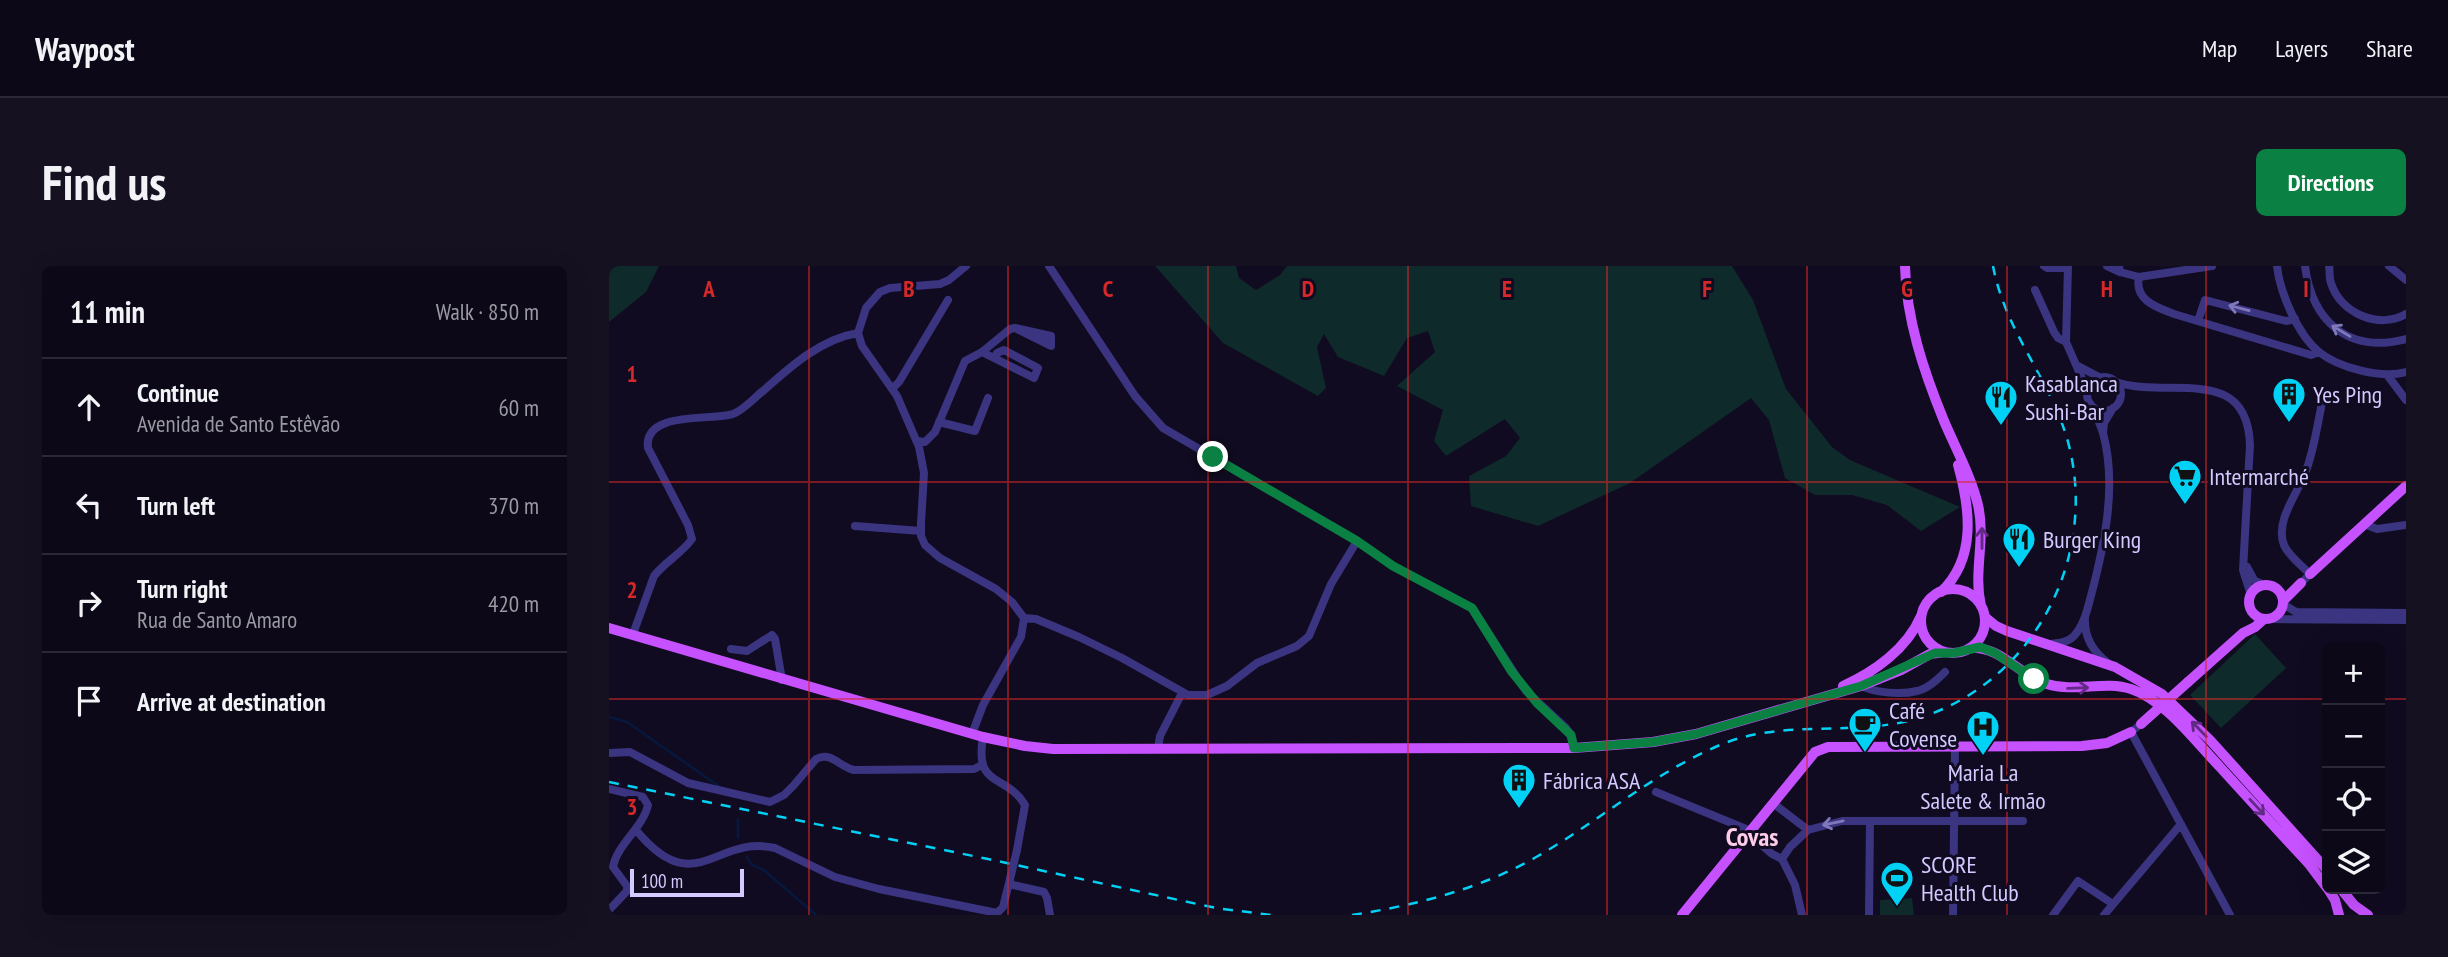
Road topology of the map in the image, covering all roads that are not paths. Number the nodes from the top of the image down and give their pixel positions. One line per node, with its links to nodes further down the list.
1 (966, 266): 21 (street)
2 (1049, 266): 50 (street)
3 (1905, 266): 43 (main road)
4 (2045, 266): 11 (street)
5 (2107, 266): 12 (street)
6 (2212, 266): 13 (street)
7 (2277, 266): 18 (street)
8 (2305, 266): 22 (street, one-way to 8)
9 (2329, 266): 17 (street)
10 (2389, 266): 14 (street)
11 (2068, 267): 23 (street)
12 (2120, 269): 13 (street)
13 (2139, 277): 19 (street)
14 (2406, 280)
15 (2035, 290): 23 (street)
16 (948, 300): 32 (street)
17 (2406, 314)
18 (2295, 318): 19 (street, one-way to 19); 25 (street)
19 (2198, 321): 25 (street)
20 (1015, 328): 24 (street)
21 (858, 333): 32 (street); 70 (street)
22 (2406, 340)
23 (2066, 342): 27 (street)
24 (982, 352): 26 (street); 41 (street)
25 (2319, 352): 29 (street)
26 (995, 358): 26 (street)
27 (2078, 366): 30 (street); 33 (street)
28 (2406, 372): 29 (street)
29 (2388, 376): 38 (street)
30 (2099, 377): 31 (street); 33 (street)
31 (2116, 382): 34 (street); 35 (street)
32 (892, 388): 44 (street)
33 (2088, 388): 39 (street)
34 (2150, 388): 35 (street); 51 (street)
35 (2121, 397): 40 (street)
36 (988, 398): 41 (street)
37 (2323, 398): 52 (street)
38 (2406, 400)
39 (2090, 404): 40 (street); 42 (street)
40 (2113, 408): 42 (street)
41 (939, 422): 44 (street)
42 (2103, 433): 63 (street)
43 (1950, 434): 56 (main road); 59 (main road, one-way to 43)
44 (917, 441): 49 (street)
45 (2406, 486): 46 (main road)
46 (2364, 524): 47 (street); 52 (main road)
47 (2406, 525)
48 (855, 526): 49 (street)
49 (921, 531): 65 (street)
50 (1357, 541): 79 (street); 86 (street)
51 (2245, 551): 54 (street); 57 (street)
52 (2310, 574): 53 (street)
53 (2301, 583): 55 (main road); 58 (main road)
54 (2264, 585): 55 (main road); 57 (main road)
55 (2278, 590): 58 (main road)
56 (1941, 592): 59 (main road); 61 (main road)
57 (2251, 595): 60 (main road)
58 (2283, 602): 62 (street); 66 (main road)
59 (1981, 606): 64 (main road)
60 (2252, 611): 66 (main road); 69 (main road)
61 (1923, 612): 74 (main road); 80 (main road)
62 (2406, 613)
63 (2086, 615): 71 (street); 75 (street)
64 (1985, 617): 71 (main road); 72 (main road)
65 (1024, 618): 79 (street); 83 (street)
66 (2266, 619): 67 (street); 69 (main road)
67 (2406, 620)
68 (609, 628): 70 (main road)
69 (2243, 633): 81 (main road, bridge)
70 (633, 634): 77 (main road)
71 (2046, 644): 75 (main road)
72 (1972, 648): 74 (main road); 101 (main road, one-way to 101)
73 (731, 649): 77 (street)
74 (1945, 652): 78 (main road)
75 (2115, 667): 100 (main road, one-way to 75)
76 (1945, 672): 78 (street)
77 (782, 680): 83 (main road)
78 (1861, 686): 80 (main road)
79 (1182, 693): 85 (street)
80 (1815, 700): 86 (main road)
81 (2141, 724): 82 (street)
82 (2131, 732): 84 (main road); 95 (street)
83 (978, 735): 85 (main road); 88 (street)
84 (1955, 747): 91 (main road); 93 (street)
85 (1158, 748): 86 (main road)
86 (1574, 748)
87 (609, 752): 88 (street)
88 (982, 765): 102 (street, bridge)
89 (609, 789): 96 (street)
90 (1656, 792): 98 (street)
91 (1774, 804): 97 (street); 98 (main road)
92 (1870, 821): 93 (street); 97 (street, one-way to 97); 110 (street)
93 (1954, 821): 94 (street); 111 (street)
94 (2023, 821)
95 (2181, 824): 105 (street); 114 (street)
96 (636, 830): 102 (street); 106 (street)
97 (1808, 830): 99 (street)
98 (1750, 832): 99 (street); 108 (main road)
99 (1782, 859): 109 (street)
100 (2322, 865)
101 (2322, 881)
102 (1010, 882): 107 (street)
103 (2331, 894): 115 (main road)
104 (2345, 894): 116 (main road)
105 (2113, 904): 112 (street); 113 (street)
106 (609, 910)
107 (1050, 915)
108 (1682, 915)
109 (1802, 915)
110 (1869, 915)
111 (1953, 915)
112 (2053, 915)
113 (2104, 915)
114 (2230, 915)
115 (2339, 915)
116 (2368, 915)

